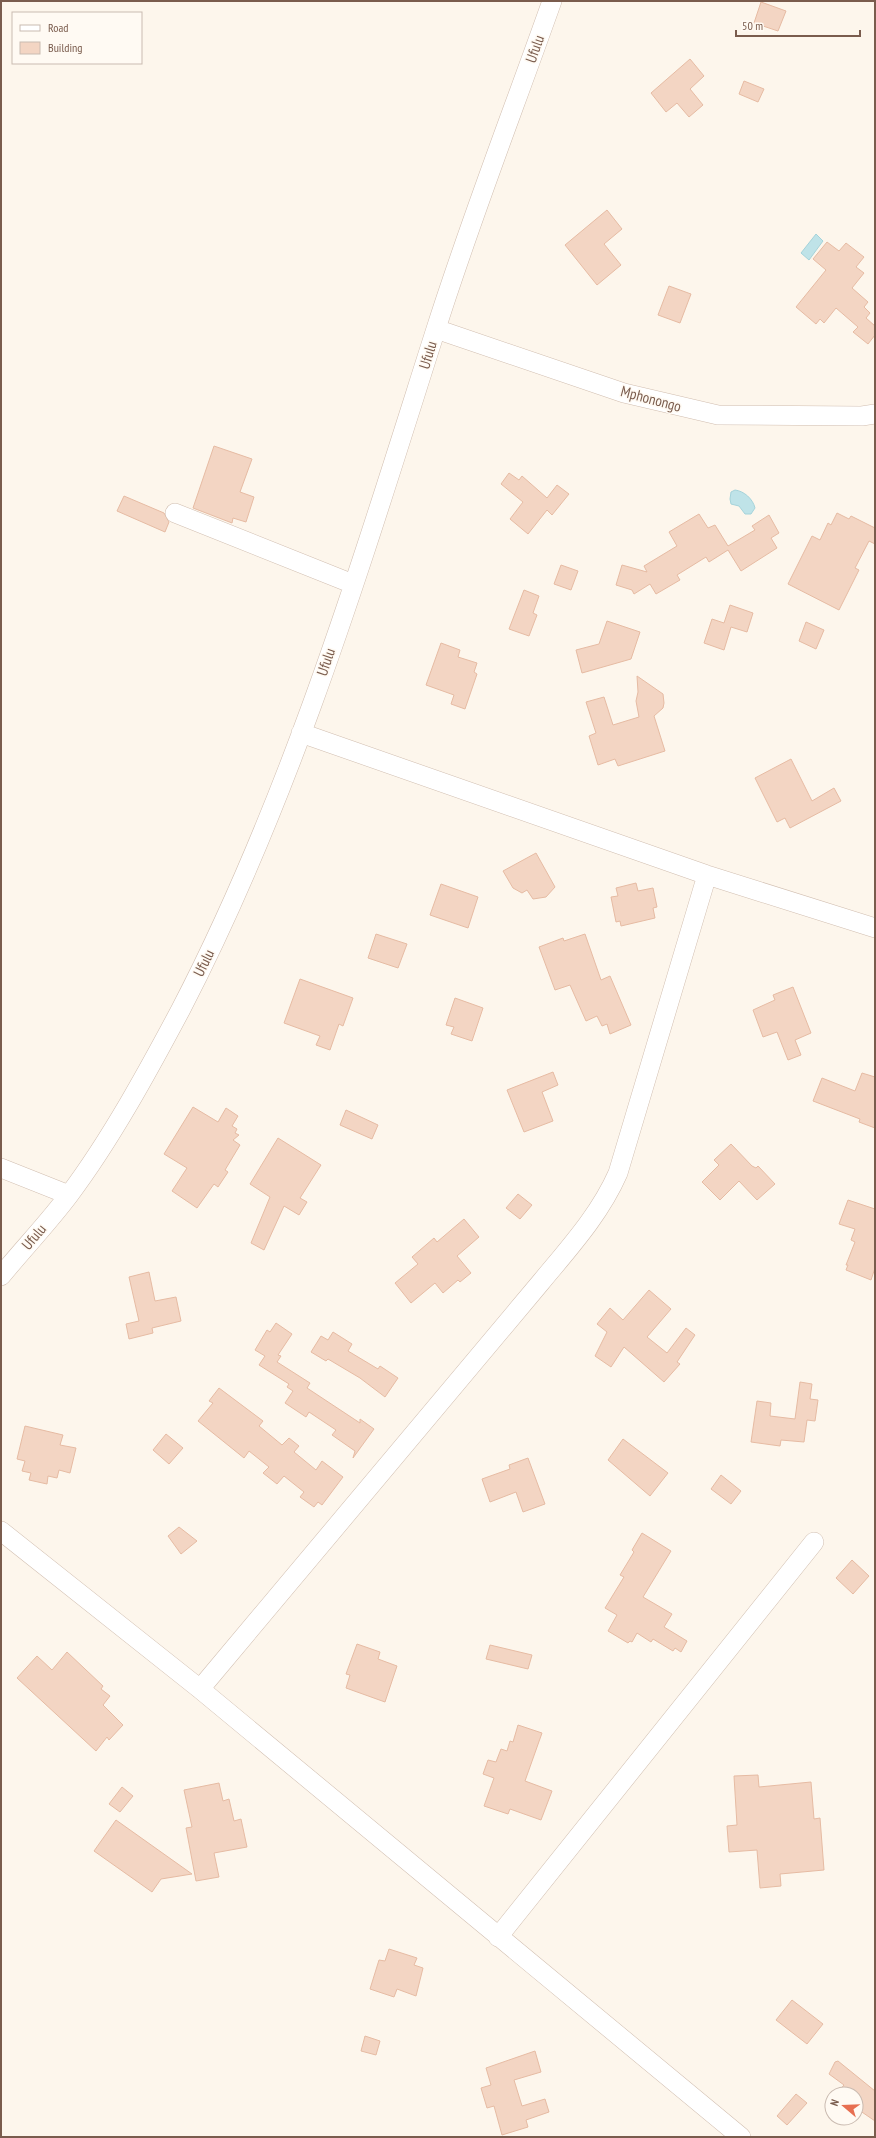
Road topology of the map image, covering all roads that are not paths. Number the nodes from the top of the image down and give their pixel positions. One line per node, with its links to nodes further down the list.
1 (552, 1): 2 (street, Ufulu)
2 (436, 329): 3 (street, Mphonongo); 5 (street, Ufulu)
3 (875, 414)
4 (175, 513): 5 (street)
5 (353, 584): 6 (street, Ufulu)
6 (301, 733): 7 (street); 10 (street, Ufulu)
7 (707, 875): 8 (street); 14 (street)
8 (875, 928)
9 (1, 1168): 10 (street)
10 (69, 1195): 11 (street, Ufulu)
11 (1, 1276)
12 (1, 1531): 14 (street)
13 (814, 1542): 15 (street)
14 (200, 1689): 15 (street)
15 (498, 1937): 16 (street)
16 (741, 2137)

